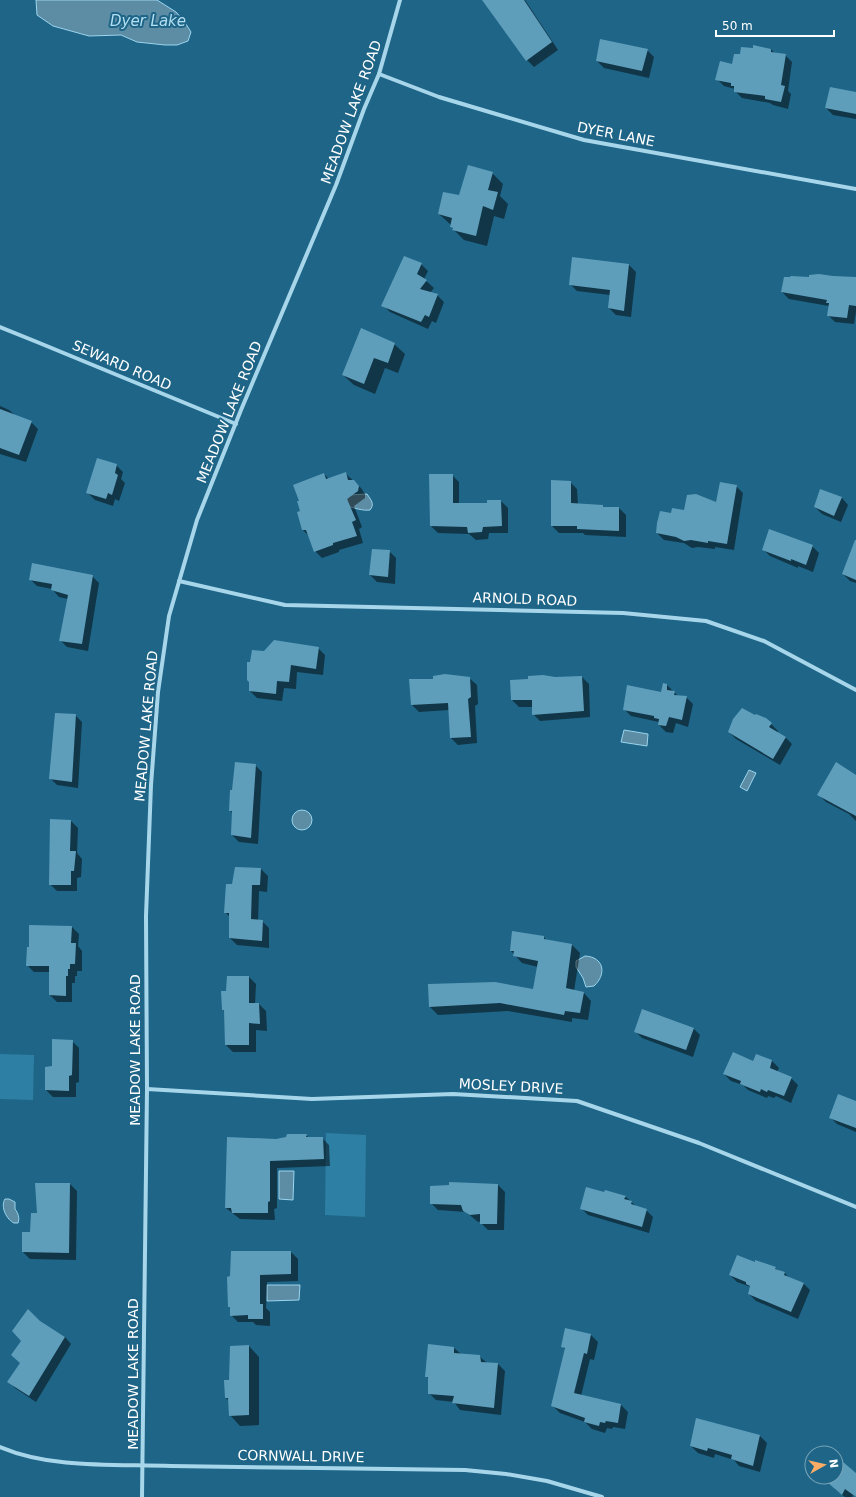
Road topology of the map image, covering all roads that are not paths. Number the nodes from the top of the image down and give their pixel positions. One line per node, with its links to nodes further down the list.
1 (400, 0): 2 (street, MEADOW LAKE ROAD)
2 (379, 74): 3 (street, DYER LANE); 5 (street, MEADOW LAKE ROAD)
3 (856, 190)
4 (0, 328): 5 (street, SEWARD ROAD)
5 (236, 424): 6 (street, MEADOW LAKE ROAD)
6 (179, 581): 7 (street, ARNOLD ROAD); 8 (street, MEADOW LAKE ROAD)
7 (856, 690)
8 (146, 1089): 9 (street, MOSLEY DRIVE); 11 (street, MEADOW LAKE ROAD)
9 (856, 1207)
10 (0, 1447): 11 (street, CORNWALL DRIVE)
11 (143, 1465): 12 (street, MEADOW LAKE ROAD); 13 (street, CORNWALL DRIVE)
12 (142, 1497)
13 (602, 1497)

